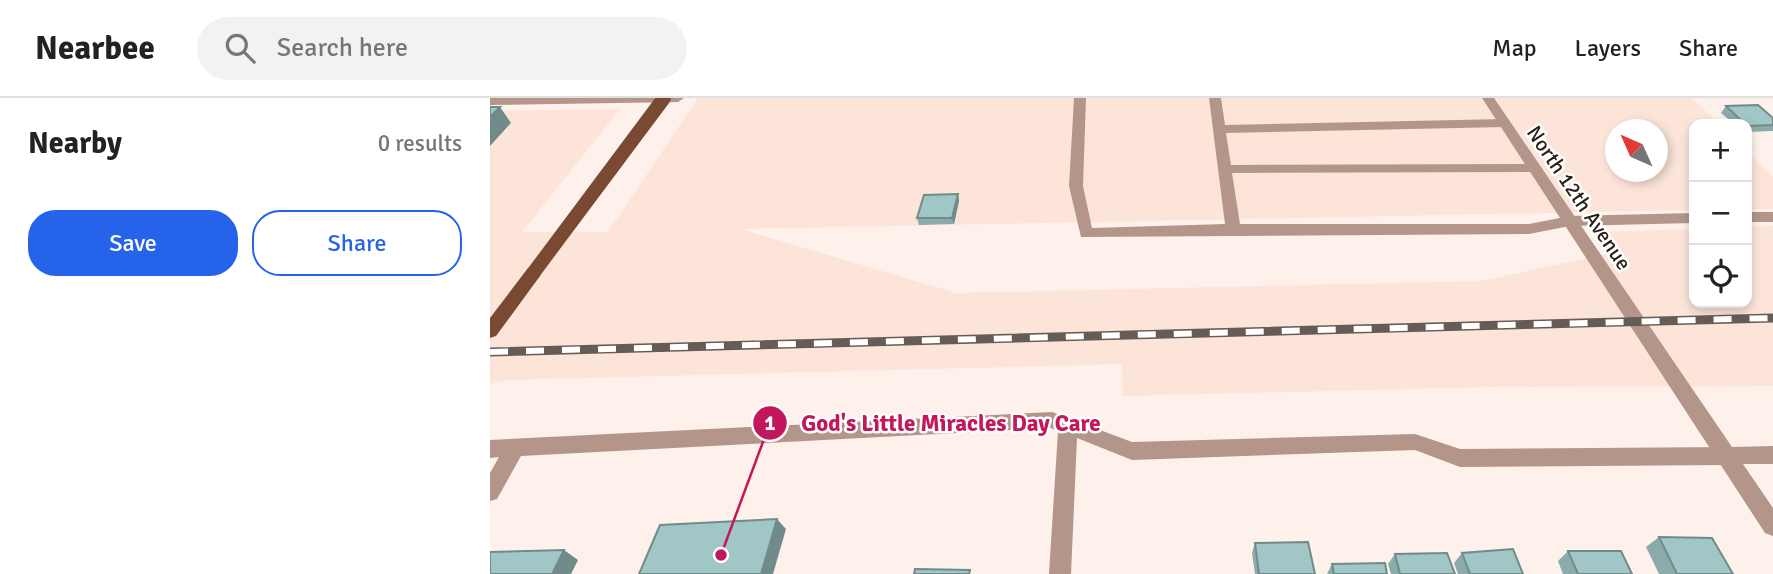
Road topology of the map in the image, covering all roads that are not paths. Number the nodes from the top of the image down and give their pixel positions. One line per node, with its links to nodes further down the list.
1 (664, 98): 16 (main road, bridge)
2 (678, 98): 6 (street)
3 (1080, 98): 15 (street)
4 (1215, 98): 8 (street)
5 (1488, 98): 7 (street, North 12th Avenue)
6 (490, 101)
7 (1504, 123): 8 (street); 9 (street, North 12th Avenue)
8 (1220, 129): 10 (street)
9 (1535, 168): 10 (street); 14 (street, North 12th Avenue)
10 (1225, 169): 15 (street)
11 (1752, 217): 12 (street)
12 (1773, 217)
13 (1689, 218): 14 (street)
14 (1570, 221): 15 (street); 21 (street, North 12th Avenue)
15 (1233, 229)
16 (490, 331)
17 (1068, 426): 18 (street); 21 (street); 24 (street)
18 (515, 448): 19 (street); 22 (street)
19 (490, 449)
20 (1773, 455): 21 (street)
21 (1728, 456): 23 (street, North 12th Avenue)
22 (490, 492)
23 (1773, 526)
24 (1060, 574)

